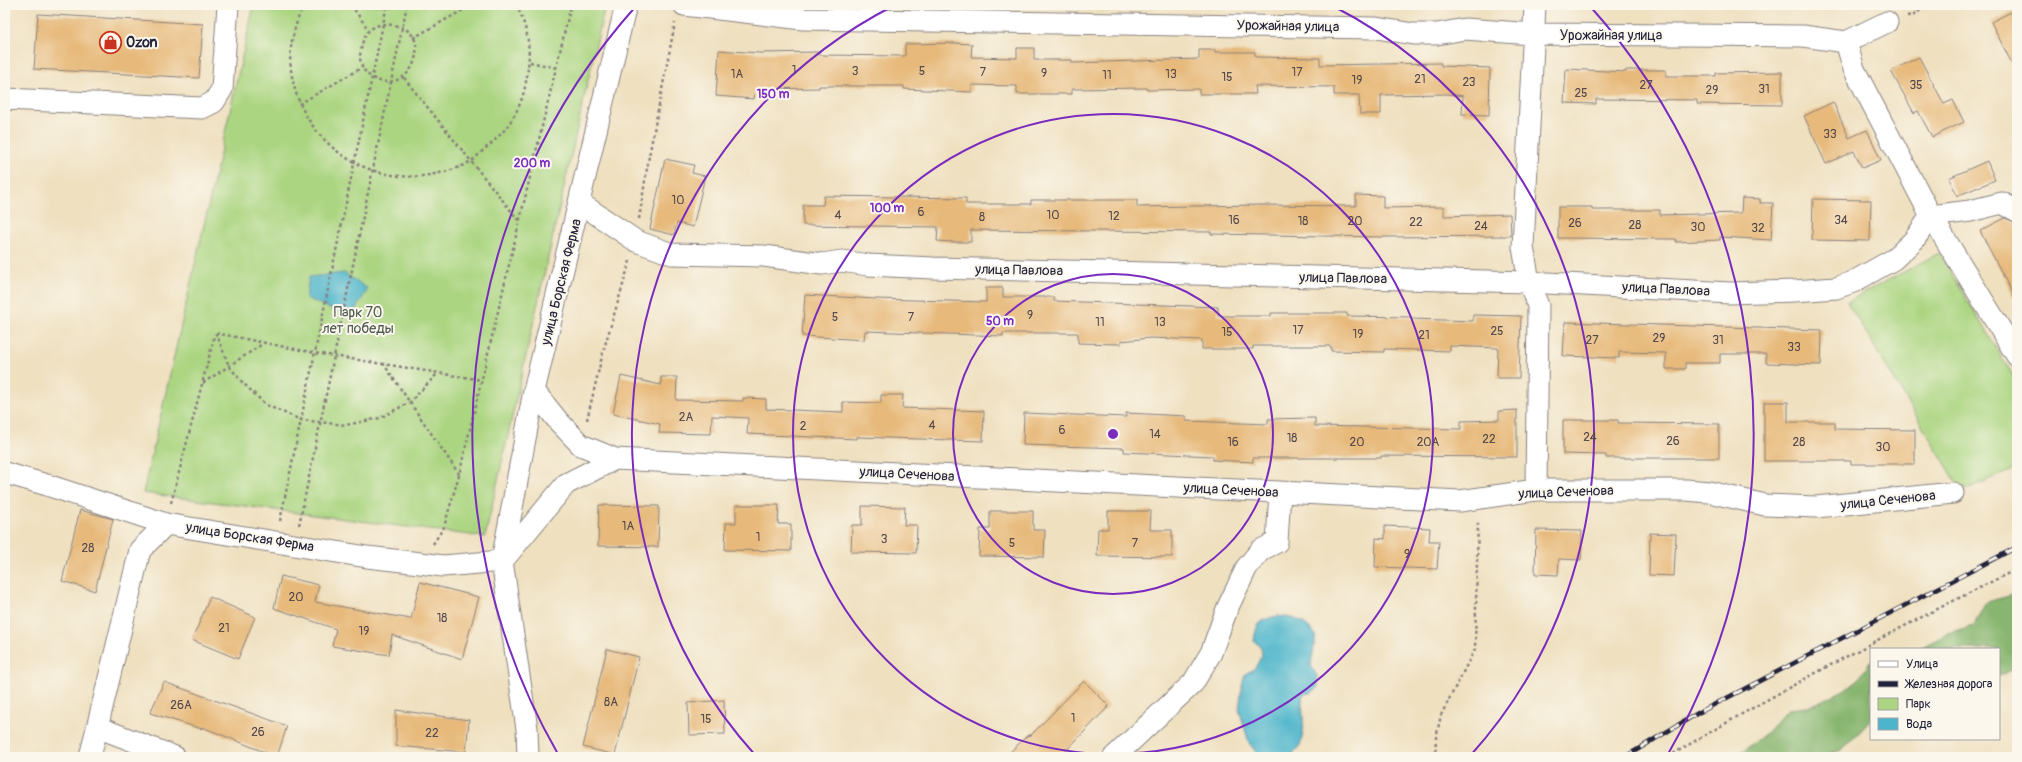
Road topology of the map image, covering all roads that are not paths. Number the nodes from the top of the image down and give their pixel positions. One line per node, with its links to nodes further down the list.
1 (228, 5): 8 (street)
2 (626, 5): 9 (street, улица Борская Ферма)
3 (1535, 5): 6 (street)
4 (680, 13): 6 (street, Урожайная улица)
5 (1887, 22): 7 (street)
6 (1533, 34): 7 (street, Урожайная улица); 12 (street)
7 (1846, 42): 11 (street)
8 (5, 99)
9 (580, 203): 12 (street, улица Павлова); 14 (street, улица Борская Ферма)
10 (2017, 211): 11 (street)
11 (1931, 216): 12 (street, улица Павлова); 13 (street)
12 (1529, 282): 17 (street)
13 (2016, 356)
14 (534, 391): 15 (street, улица Сеченова); 21 (street, улица Борская Ферма)
15 (615, 459): 18 (street, улица Сеченова); 21 (street)
16 (5, 473): 20 (street, улица Борская Ферма)
17 (1536, 490): 18 (street, улица Сеченова); 19 (street, улица Сеченова)
18 (1280, 492): 26 (street)
19 (1953, 493)
20 (166, 524): 21 (street, улица Борская Ферма); 22 (street)
21 (502, 561): 25 (street, улица Борская Ферма)
22 (97, 727): 23 (street); 24 (street)
23 (90, 757)
24 (175, 757)
25 (528, 757)
26 (1114, 757)

